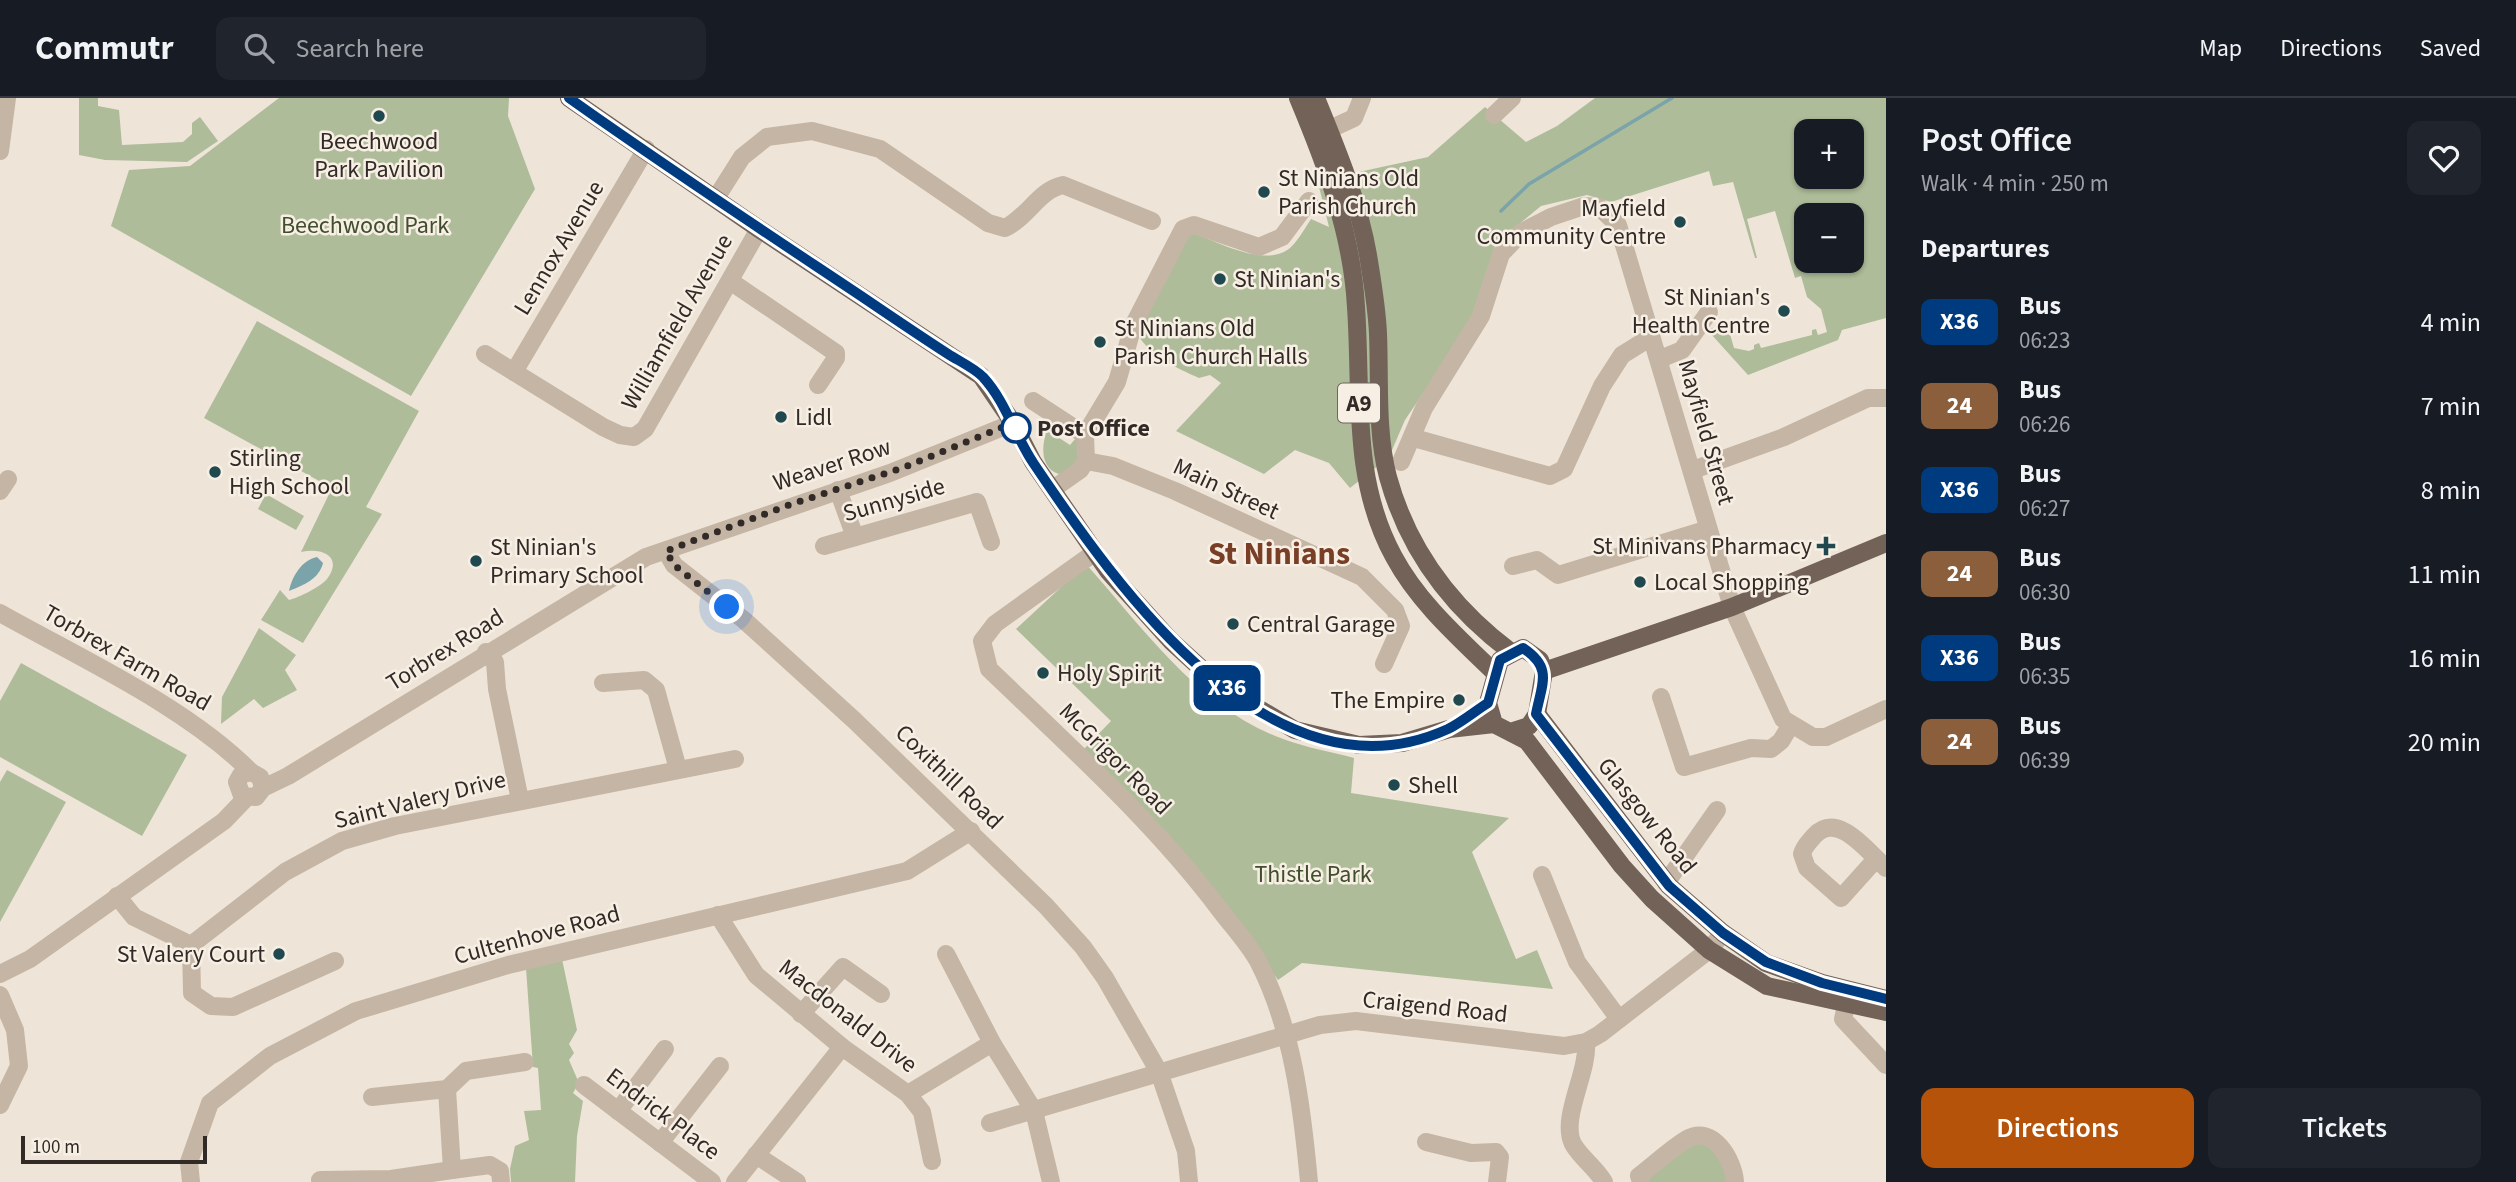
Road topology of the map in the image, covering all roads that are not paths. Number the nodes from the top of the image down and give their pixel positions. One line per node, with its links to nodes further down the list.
1 (8, 98): 9 (street)
2 (569, 98): 10 (main road)
3 (1297, 98): 8 (main road, A9)
4 (1316, 98): 8 (main road, A9)
5 (1363, 98): 8 (street)
6 (1512, 98): 7 (street)
7 (1494, 115)
8 (1321, 133): 42 (main road, A9); 47 (main road, A9)
9 (1, 142)
10 (646, 149): 11 (main road); 20 (street, Lennox Avenue)
11 (716, 198): 13 (street); 14 (main road)
12 (1309, 201): 25 (street)
13 (1152, 221)
14 (759, 229): 15 (street, Williamfield Avenue); 24 (main road)
15 (730, 281): 20 (street, Williamfield Avenue); 21 (street)
16 (1709, 312): 19 (street)
17 (1651, 337): 19 (street, Mayfield Street); 26 (street); 26 (street, Mayfield Street)
18 (485, 354): 20 (street)
19 (1660, 359): 29 (street, Mayfield Street)
20 (514, 372)
21 (818, 385)
22 (1886, 398): 29 (street)
23 (1033, 401): 25 (street)
24 (1013, 423): 30 (main road); 31 (street, Weaver Row)
25 (1085, 435): 27 (street)
26 (1414, 438): 28 (street, Mayfield Street)
27 (1086, 461): 30 (street); 45 (street, Main Street)
28 (1401, 462)
29 (1693, 470): 32 (street, Mayfield Street)
30 (1053, 489): 38 (main road)
31 (838, 490): 33 (street); 37 (street, Weaver Row)
32 (1708, 529): 39 (street); 40 (street, Mayfield Street)
33 (855, 537): 34 (street, Sunnyside); 36 (street, Sunnyside)
34 (991, 542)
35 (1886, 544): 40 (main road, A9)
36 (824, 546)
37 (666, 551): 43 (street, Torbrex Road); 61 (street, Coxithill Road)
38 (1094, 553): 55 (main road); 80 (street, McGrigor Road)
39 (1513, 566)
40 (1732, 607): 44 (main road, A9); 53 (street, Mayfield Street)
41 (0, 613): 58 (street, Torbrex Farm Road)
42 (1517, 650): 44 (main road, A9); 46 (main road, A9); 47 (main road)
43 (486, 652): 58 (street, Torbrex Road); 59 (street)
44 (1580, 657): 46 (main road, A9)
45 (1384, 664)
46 (1544, 671): 52 (main road)
47 (1495, 673): 50 (main road)
48 (603, 683): 57 (street)
49 (1661, 697): 53 (street)
50 (1488, 703): 54 (main road); 55 (main road)
51 (1885, 710): 53 (street)
52 (1536, 714): 54 (main road); 63 (main road, Glasgow Road)
53 (1790, 726)
54 (1502, 728): 55 (main road); 68 (main road, Glasgow Road)
55 (1448, 729)
56 (735, 759): 57 (street, Saint Valery Drive)
57 (678, 769): 59 (street, Saint Valery Drive)
58 (249, 785): 64 (street, Torbrex Road)
59 (520, 800): 67 (street, Saint Valery Drive)
60 (1717, 810): 63 (street)
61 (971, 831): 65 (street, Cultenhove Road); 88 (street, Coxithill Road)
62 (1542, 875): 79 (street)
63 (1666, 883): 66 (main road, Glasgow Road)
64 (117, 896): 67 (street); 71 (street, Torbrex Road)
65 (718, 915): 78 (street, Macdonald Drive); 104 (street, Cultenhove Road)
66 (1723, 933): 68 (street); 72 (main road, Glasgow Road)
67 (191, 945): 70 (street)
68 (1709, 950): 76 (main road, Glasgow Road); 79 (street)
69 (946, 954): 82 (street)
70 (335, 961)
71 (0, 974)
72 (1822, 983): 75 (main road, Glasgow Road); 76 (street)
73 (881, 993): 78 (street)
74 (0, 995): 93 (street)
75 (1886, 999)
76 (1846, 1006): 77 (main road, Glasgow Road); 86 (street)
77 (1886, 1013)
78 (801, 1014): 83 (street, Macdonald Drive)
79 (1619, 1019): 81 (street)
80 (1288, 1035): 81 (street, Craigend Road); 88 (street, Craigend Road); 111 (street)
81 (1586, 1042): 113 (street)
82 (992, 1043): 91 (street); 95 (street)
83 (842, 1047): 91 (street, Macdonald Drive); 99 (street)
84 (665, 1049): 94 (street)
85 (525, 1062): 90 (street)
86 (1886, 1065)
87 (720, 1066): 98 (street)
88 (1159, 1072): 95 (street, Craigend Road); 110 (street, Coxithill Road)
89 (584, 1085): 94 (street, Endrick Place)
90 (447, 1089): 92 (street); 101 (street)
91 (908, 1094): 100 (street, Macdonald Drive)
92 (372, 1097)
93 (0, 1105)
94 (618, 1111): 98 (street, Endrick Place)
95 (1034, 1111): 96 (street, Craigend Road); 109 (street)
96 (990, 1123)
97 (1426, 1142): 112 (street)
98 (660, 1143): 106 (street, Endrick Place)
99 (756, 1156): 107 (street); 108 (street)
100 (932, 1161)
101 (452, 1170): 103 (street); 105 (street)
102 (320, 1180): 103 (street)
103 (392, 1180)
104 (191, 1182)
105 (501, 1182)
106 (712, 1182)
107 (735, 1182)
108 (797, 1182)
109 (1051, 1182)
110 (1189, 1182)
111 (1309, 1182)
112 (1497, 1182)
113 (1604, 1182)
114 (1641, 1182): 115 (street)
115 (1735, 1182)

